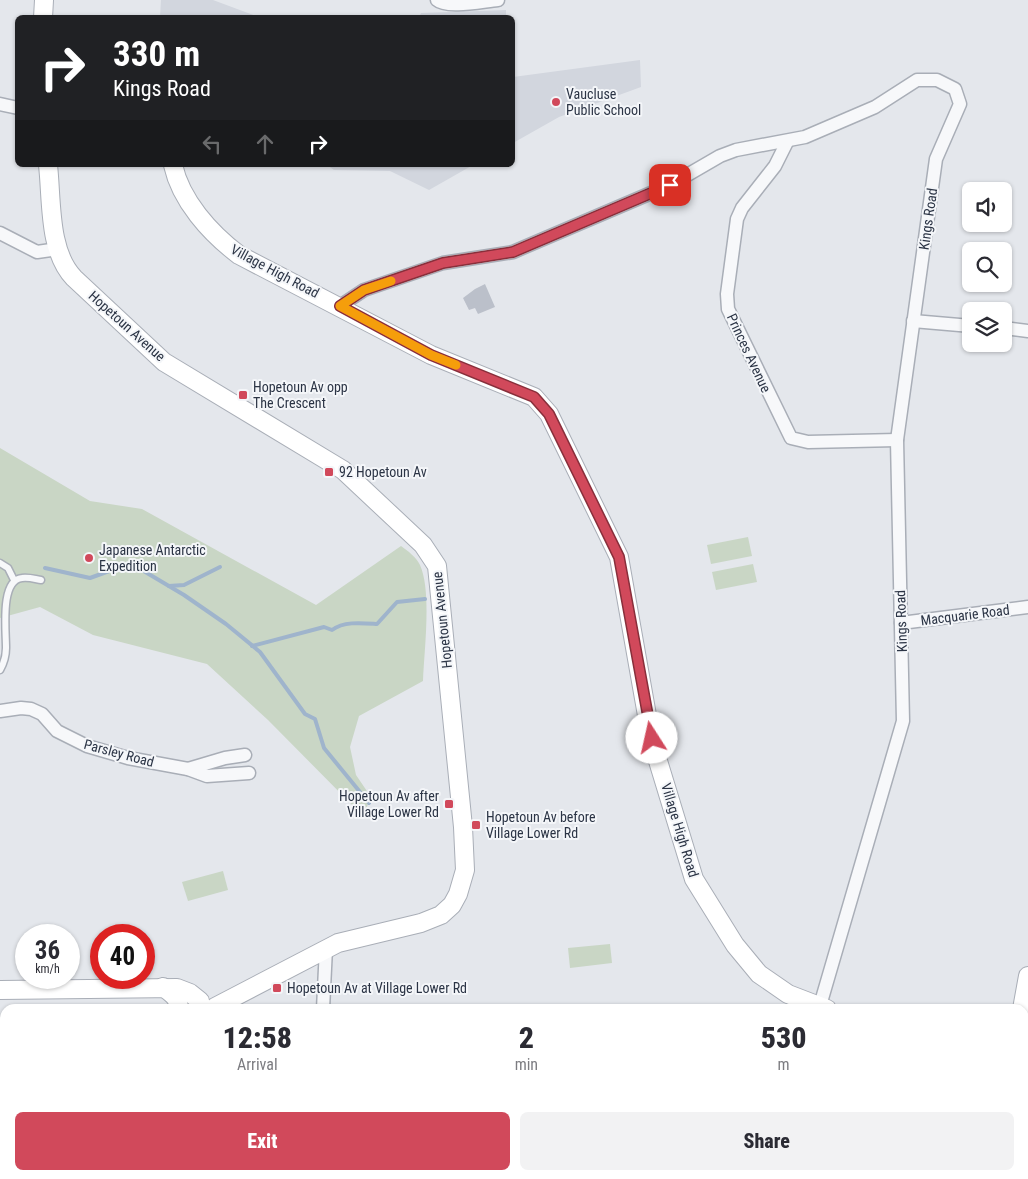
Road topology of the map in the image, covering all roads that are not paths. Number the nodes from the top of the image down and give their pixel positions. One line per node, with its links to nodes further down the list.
1 (44, 0): 4 (street)
2 (498, 0): 3 (street)
3 (439, 2)
4 (43, 15)
5 (0, 104): 6 (street)
6 (15, 107)
7 (787, 142): 12 (street, Kings Road); 13 (street, Kings Road); 17 (street, Princes Avenue)
8 (48, 167): 11 (street, Hopetoun Avenue)
9 (174, 167): 12 (street, Village High Road)
10 (0, 233): 11 (street)
11 (58, 249): 28 (street, Hopetoun Avenue)
12 (340, 306): 36 (street, Village High Road)
13 (913, 321): 14 (street); 17 (street, Kings Road)
14 (962, 325)
15 (1012, 329): 16 (street)
16 (1028, 331)
17 (896, 440): 22 (street, Kings Road)
18 (0, 563): 19 (lane)
19 (14, 580): 20 (lane); 23 (lane)
20 (41, 580)
21 (1028, 608): 22 (street, Macquarie Road)
22 (901, 622): 37 (street, Kings Road)
23 (0, 670)
24 (0, 711): 26 (street, Parsley Road)
25 (245, 755): 26 (street, Parsley Road)
26 (188, 769): 27 (street, Parsley Road)
27 (250, 773)
28 (326, 948): 34 (street, Hopetoun Avenue); 35 (street)
29 (1028, 976): 38 (street)
30 (163, 987): 31 (street); 32 (street); 33 (street)
31 (0, 990)
32 (179, 1004)
33 (203, 1004)
34 (210, 1004)
35 (322, 1004)
36 (811, 1004)
37 (822, 1004)
38 (1023, 1004)

